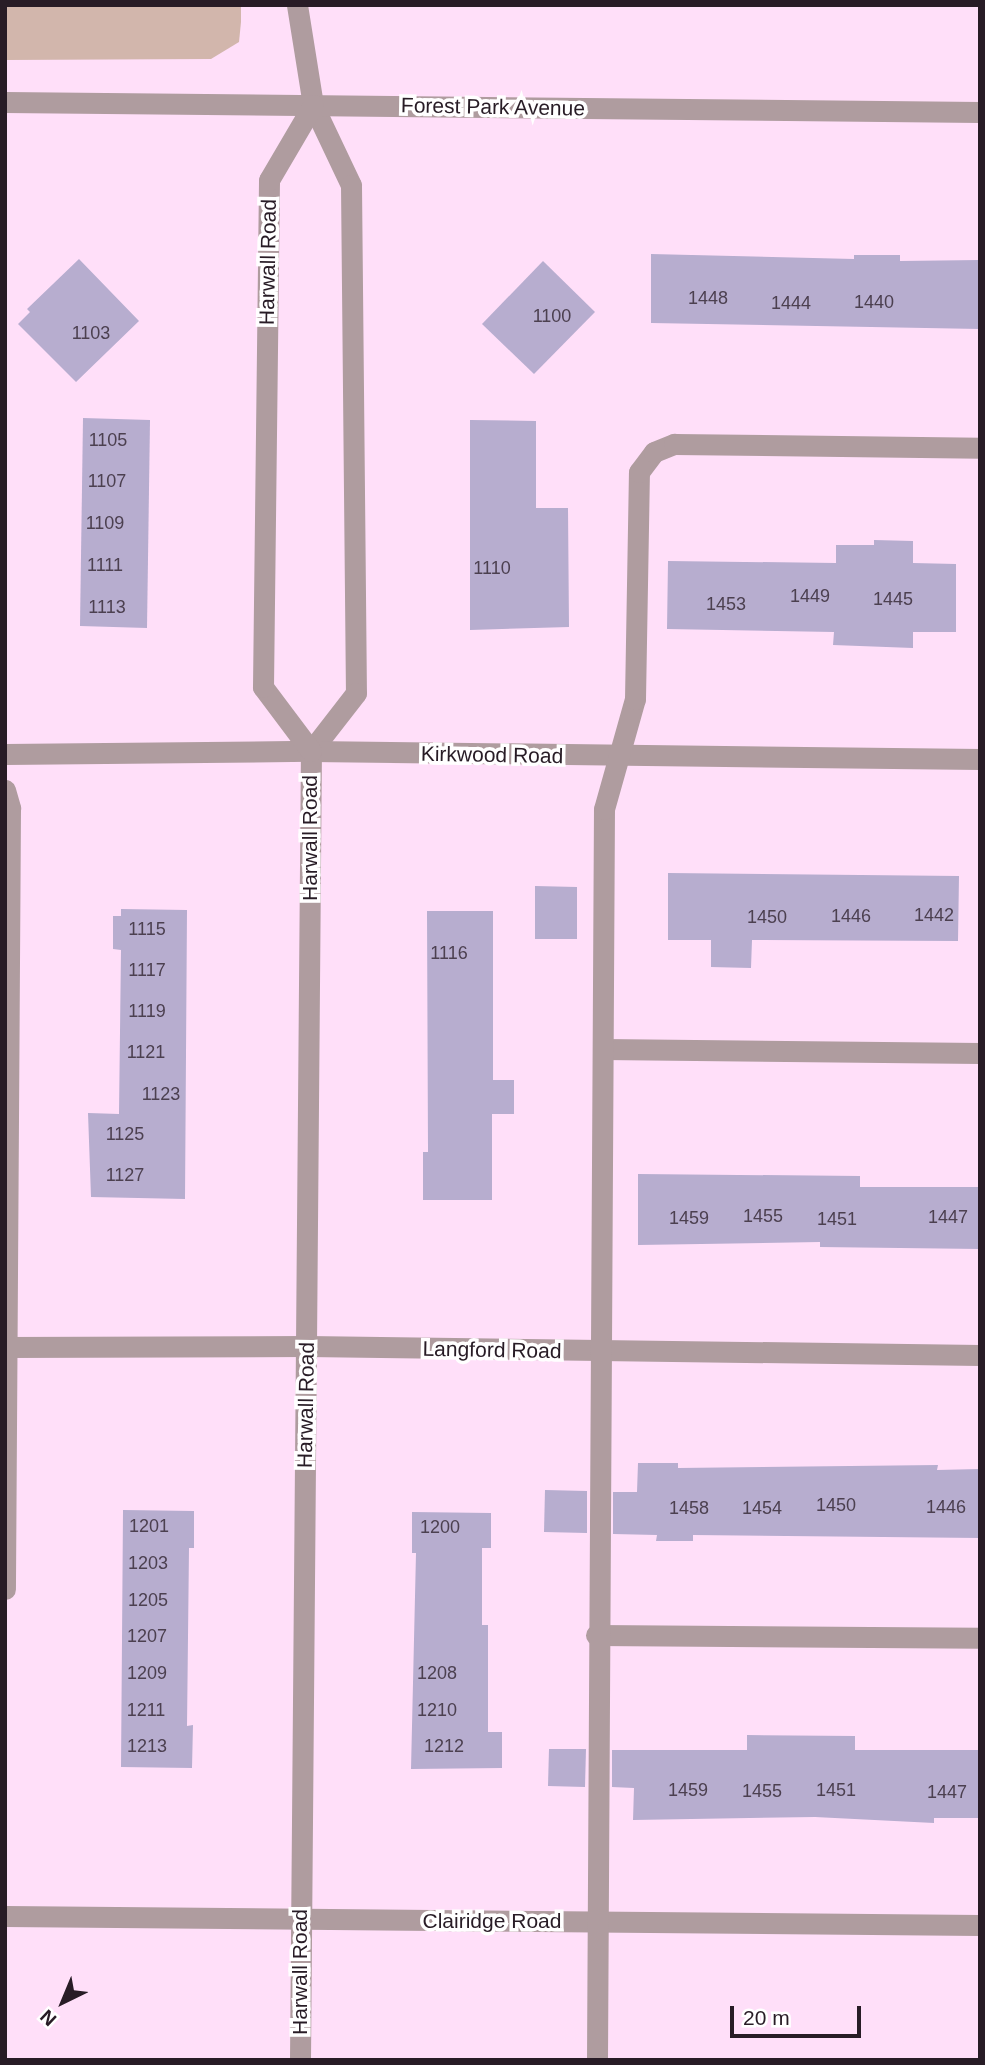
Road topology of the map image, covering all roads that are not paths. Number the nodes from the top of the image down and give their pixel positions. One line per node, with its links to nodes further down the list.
1 (297, 5): 3 (street, Harwall Road)
2 (5, 102): 3 (street, Forest Park Avenue)
3 (313, 105): 4 (street, Forest Park Avenue); 6 (street, Harwall Road); 6 (street, Harwall Road)
4 (980, 112)
5 (980, 448): 8 (street)
6 (311, 751): 7 (street, Kirkwood Road); 8 (street, Kirkwood Road); 14 (street, Harwall Road)
7 (5, 754)
8 (618, 757): 9 (street, Kirkwood Road); 11 (street)
9 (980, 759)
10 (5, 790): 12 (street)
11 (603, 1049): 13 (street); 16 (street)
12 (6, 1052): 15 (street)
13 (980, 1053)
14 (307, 1346): 15 (street, Langford Road); 16 (street, Langford Road); 22 (street, Harwall Road)
15 (7, 1347): 18 (street)
16 (603, 1353): 17 (street, Langford Road); 19 (street)
17 (980, 1355)
18 (5, 1589)
19 (596, 1635): 20 (street); 23 (street)
20 (980, 1638)
21 (5, 1916): 22 (street, Clairidge Road)
22 (300, 1920): 23 (street, Clairidge Road); 25 (street, Harwall Road)
23 (598, 1922): 24 (street, Clairidge Road); 26 (street)
24 (980, 1925)
25 (300, 2060)
26 (597, 2060)

